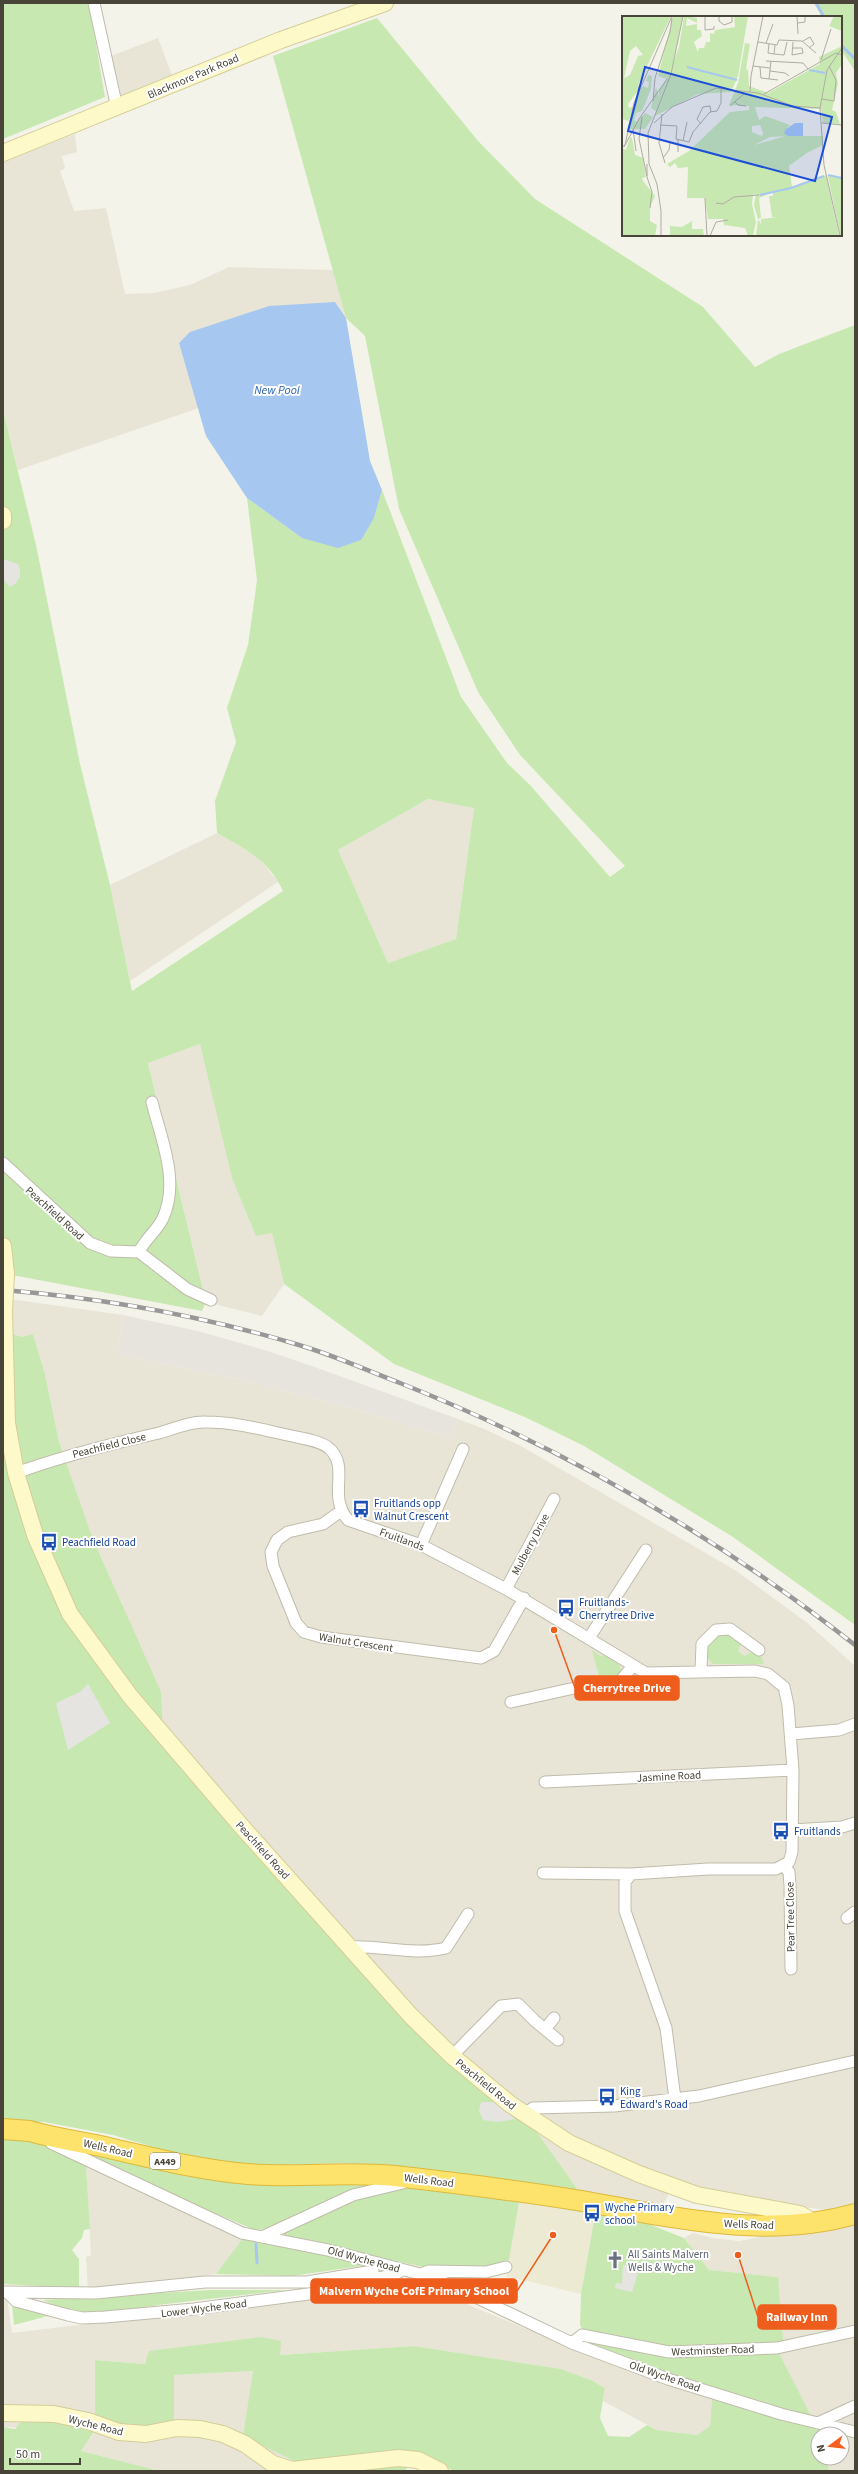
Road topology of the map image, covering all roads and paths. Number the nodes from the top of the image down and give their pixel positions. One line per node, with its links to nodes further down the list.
1 (94, 3): 3 (street)
2 (385, 3): 3 (street, Blackmore Park Road)
3 (117, 108): 4 (street, Blackmore Park Road)
4 (3, 153)
5 (3, 515): 6 (street)
6 (3, 521)
7 (152, 1102): 10 (street)
8 (3, 1164): 10 (street, Peachfield Road)
9 (3, 1246): 12 (street, Peachfield Road, bridge)
10 (139, 1252): 11 (street)
11 (211, 1300)
12 (4, 1311): 14 (street, Peachfield Road)
13 (463, 1449): 17 (street)
14 (16, 1473): 16 (street, Peachfield Close); 36 (street, Peachfield Road)
15 (554, 1499): 19 (street, Mulberry Drive)
16 (341, 1511): 17 (street, Fruitlands); 20 (street, Walnut Crescent)
17 (421, 1545): 19 (street, Fruitlands)
18 (646, 1550): 21 (street)
19 (506, 1589): 20 (street, Fruitlands)
20 (524, 1598): 21 (street, Fruitlands)
21 (589, 1638): 23 (street, Fruitlands)
22 (760, 1650): 24 (street)
23 (633, 1666): 24 (street, Fruitlands); 25 (street)
24 (701, 1671): 27 (street, Fruitlands)
25 (511, 1702)
26 (855, 1724): 27 (street)
27 (791, 1734): 28 (street, Fruitlands)
28 (793, 1770): 29 (street, Jasmine Road); 31 (street, Fruitlands)
29 (545, 1782)
30 (855, 1823): 31 (street)
31 (792, 1830): 32 (street, Fruitlands)
32 (784, 1866): 34 (street); 37 (street, Pear Tree Close)
33 (543, 1873): 34 (street)
34 (631, 1874): 45 (street)
35 (468, 1914): 36 (street)
36 (349, 1947): 43 (street, Peachfield Road)
37 (791, 1969)
38 (524, 1994): 39 (street)
39 (518, 2004): 41 (street); 43 (street)
40 (554, 2018): 41 (street)
41 (545, 2029): 42 (street)
42 (558, 2040)
43 (452, 2056): 46 (street, Peachfield Road)
44 (855, 2062): 45 (street)
45 (675, 2099): 46 (street)
46 (524, 2114): 51 (street, Peachfield Road)
47 (3, 2129): 48 (highway, Wells Road / A449)
48 (36, 2133): 49 (highway, Wells Road / A449); 52 (street, Old Wyche Road)
49 (422, 2180): 51 (highway, Wells Road / A449); 52 (street)
50 (855, 2214): 51 (highway, Wells Road / A449)
51 (810, 2225)
52 (262, 2236): 53 (street, Old Wyche Road)
53 (384, 2265): 55 (street, Old Wyche Road); 57 (street, Lower Wyche Road)
54 (506, 2267): 56 (street)
55 (402, 2270): 56 (street, Old Wyche Road); 57 (street, Lower Wyche Road)
56 (420, 2274): 59 (street, Old Wyche Road)
57 (5, 2292)
58 (855, 2331): 59 (street, Westminster Road)
59 (572, 2343): 62 (street, Old Wyche Road)
60 (855, 2406): 62 (street)
61 (3, 2413): 64 (street, Wyche Road)
62 (818, 2423): 63 (street, Old Wyche Road)
63 (855, 2432)
64 (440, 2471)

